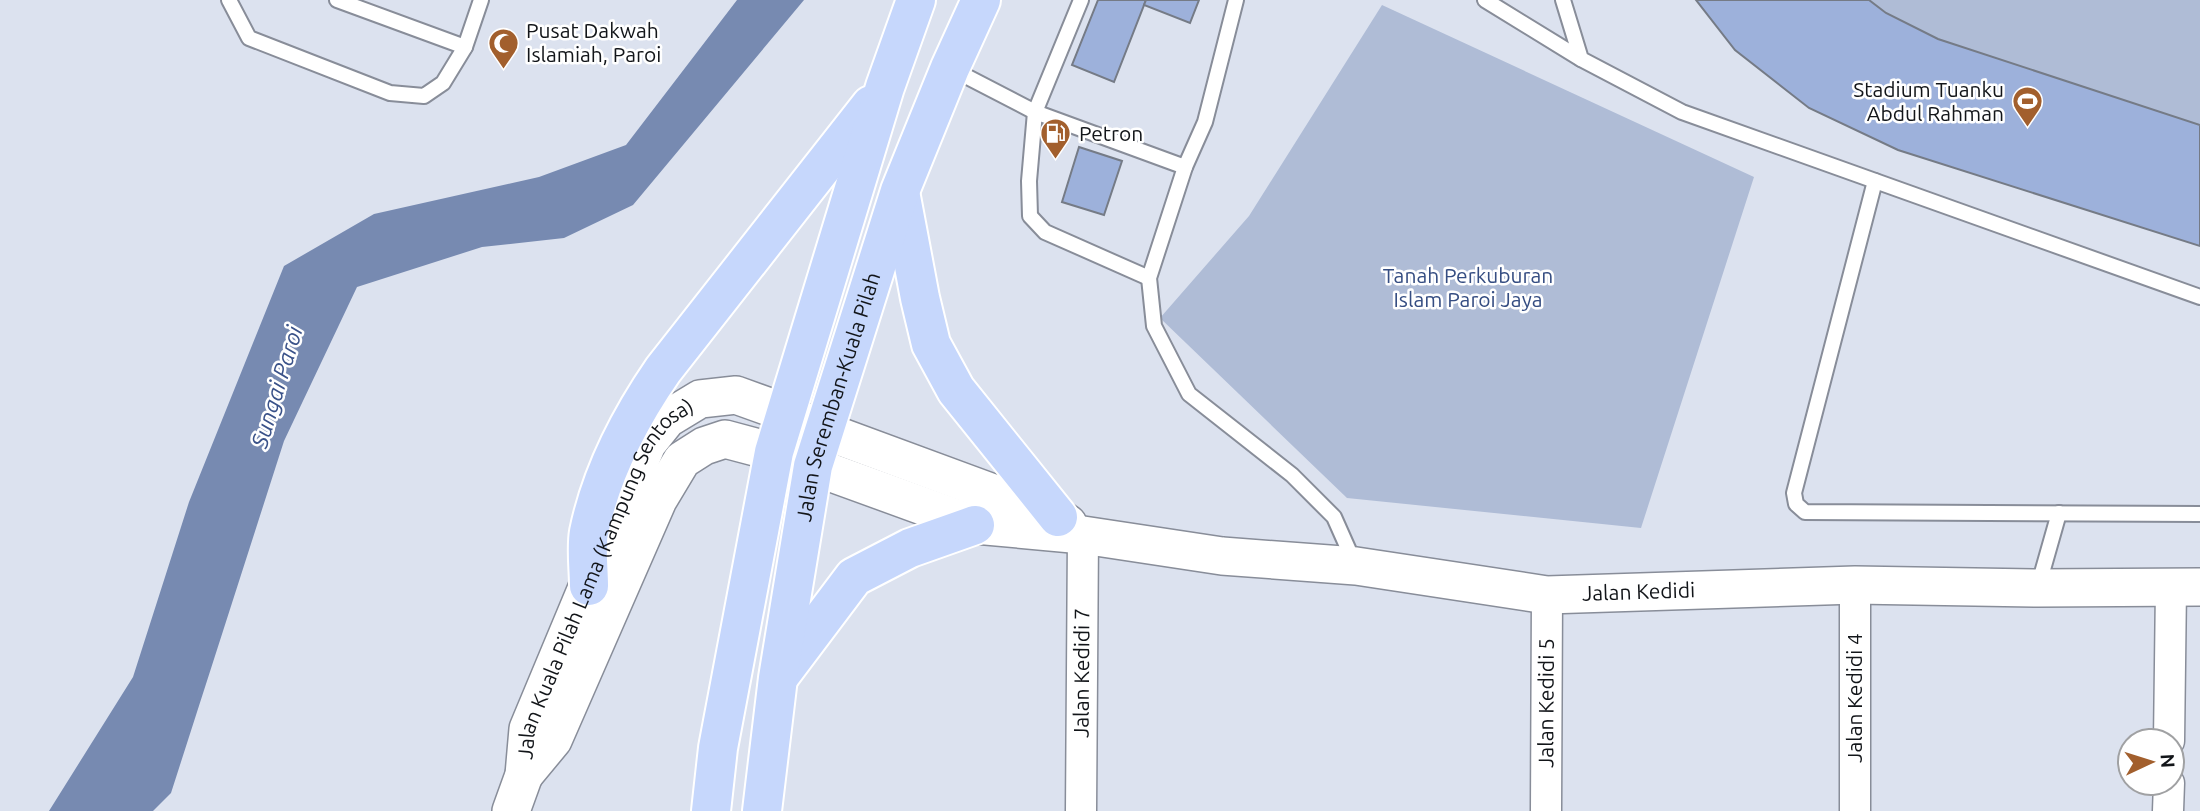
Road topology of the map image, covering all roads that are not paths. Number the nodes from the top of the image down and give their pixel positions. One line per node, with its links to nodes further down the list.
1 (229, 0): 10 (lane)
2 (337, 0): 10 (lane)
3 (481, 0): 10 (lane)
4 (916, 0): 13 (highway, Jalan Seremban-Kuala Pilah)
5 (981, 0): 12 (highway, Jalan Seremban-Kuala Pilah)
6 (1081, 0): 14 (lane)
7 (1236, 0): 15 (lane)
8 (1485, 0): 11 (lane)
9 (1563, 0): 11 (lane)
10 (465, 47)
11 (1581, 59): 16 (lane)
12 (950, 68): 14 (lane); 17 (highway, Jalan Seremban-Kuala Pilah)
13 (885, 87): 20 (highway, Jalan Seremban-Kuala Pilah); 29 (highway)
14 (1035, 112): 15 (lane); 18 (lane)
15 (1185, 167): 18 (lane)
16 (1875, 181): 19 (lane); 23 (lane)
17 (900, 191): 21 (highway, Jalan Seremban-Kuala Pilah); 26 (highway)
18 (1149, 278): 27 (lane)
19 (2200, 297)
20 (786, 413): 21 (street, Jalan Kuala Pilah Lama (Kampung Sentosa)); 22 (highway, Jalan Seremban-Kuala Pilah); 29 (street, Jalan Kuala Pilah Lama (Kampung Sentosa))
21 (819, 449): 22 (street, Jalan Kuala Pilah Lama (Kampung Sentosa)); 25 (street); 26 (street); 33 (highway, Jalan Seremban-Kuala Pilah)
22 (774, 452): 35 (street, Jalan Kuala Pilah Lama (Kampung Sentosa)); 37 (highway, Jalan Seremban-Kuala Pilah)
23 (2059, 513): 24 (lane); 31 (lane)
24 (2200, 514)
25 (975, 525): 26 (street); 33 (highway)
26 (1070, 526): 27 (street, Jalan Kedidi); 39 (street, Jalan Kedidi 7)
27 (1356, 566): 32 (street, Jalan Kedidi)
28 (1855, 585): 31 (street, Jalan Kedidi); 32 (street, Jalan Kedidi); 41 (street, Jalan Kedidi 4)
29 (589, 586): 35 (street, Jalan Kuala Pilah Lama (Kampung Sentosa))
30 (2185, 587): 31 (street, Jalan Kedidi); 34 (street)
31 (2038, 588)
32 (1547, 595): 40 (street, Jalan Kedidi 5)
33 (778, 678): 38 (highway, Jalan Seremban-Kuala Pilah)
34 (2170, 727)
35 (524, 775): 36 (street, Jalan Kuala Pilah Lama (Kampung Sentosa))
36 (511, 811)
37 (711, 811)
38 (762, 811)
39 (1081, 811)
40 (1546, 811)
41 (1855, 811)

